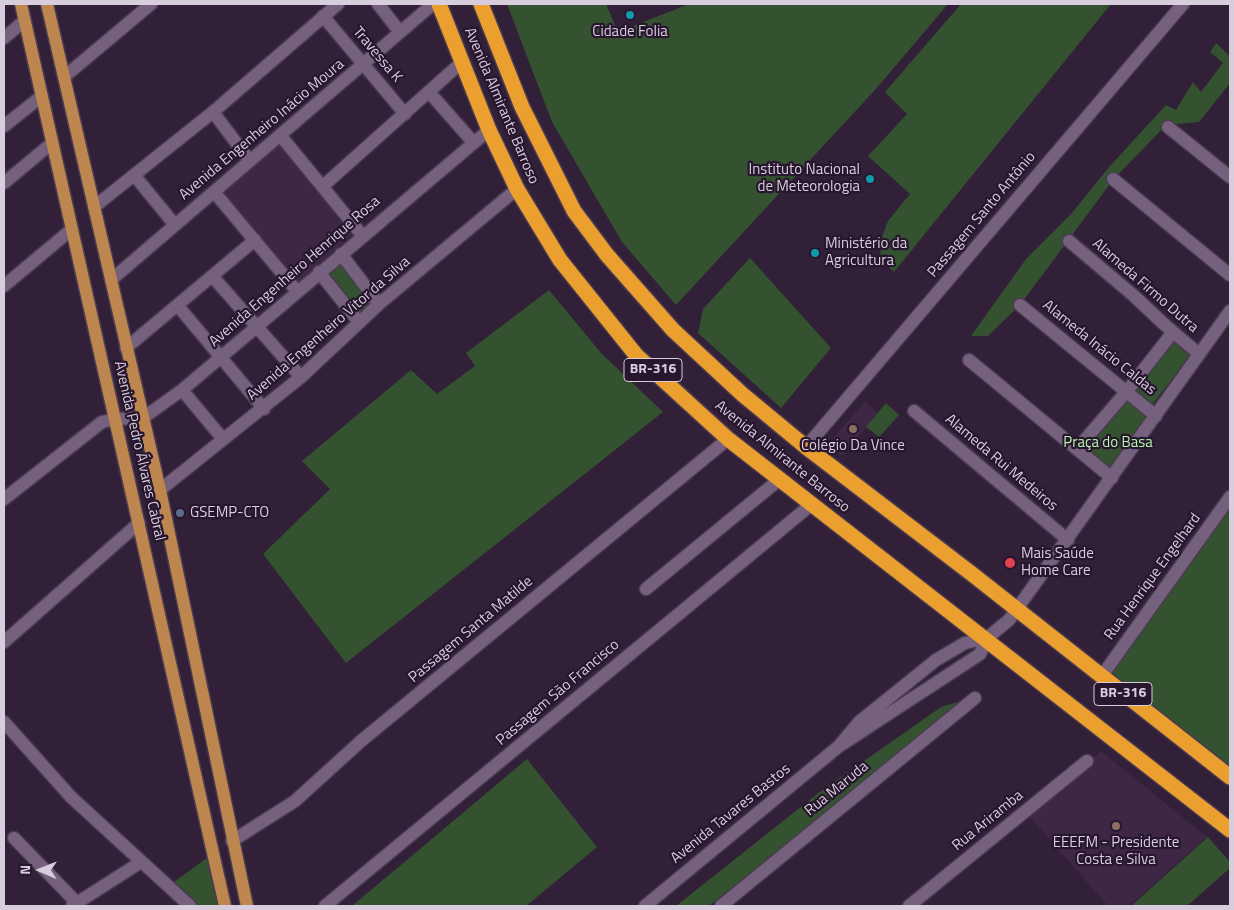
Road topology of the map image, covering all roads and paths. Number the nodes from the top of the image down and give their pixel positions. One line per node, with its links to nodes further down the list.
1 (21, 4): 11 (main road, Avenida Pedro Álvares Cabral)
2 (47, 4): 16 (main road, Avenida Pedro Álvares Cabral)
3 (151, 4): 16 (street)
4 (338, 4): 10 (street)
5 (378, 4): 12 (street)
6 (433, 4): 12 (street, Avenida Engenheiro Inácio Moura)
7 (439, 4): 14 (highway, Avenida Almirante Barroso / BR-316)
8 (482, 4): 69 (highway, Avenida Almirante Barroso / BR-316)
9 (1183, 4): 69 (street, Passagem Santo Antônio)
10 (323, 16): 15 (street, Travessa K); 19 (street)
11 (24, 21): 13 (street); 18 (main road, Avenida Pedro Álvares Cabral)
12 (400, 32): 15 (street, Avenida Engenheiro Inácio Moura)
13 (4, 38)
14 (462, 62): 17 (street); 23 (highway, Avenida Almirante Barroso / BR-316)
15 (364, 65): 20 (street, Travessa K); 24 (street, Avenida Engenheiro Inácio Moura)
16 (64, 77): 35 (main road, Avenida Pedro Álvares Cabral)
17 (429, 92): 20 (street); 25 (street)
18 (42, 96): 21 (street); 26 (main road, Avenida Pedro Álvares Cabral)
19 (213, 112): 27 (street); 28 (street)
20 (405, 114): 32 (street)
21 (4, 126)
22 (1168, 127): 29 (street)
23 (489, 130): 25 (street, Avenida Engenheiro Henrique Rosa); 33 (highway, Avenida Almirante Barroso / BR-316)
24 (280, 135): 27 (street, Avenida Engenheiro Inácio Moura); 32 (street)
25 (474, 142): 38 (street, Avenida Engenheiro Henrique Rosa)
26 (52, 143): 31 (street); 37 (main road, Avenida Pedro Álvares Cabral)
27 (250, 161): 34 (street, Avenida Engenheiro Inácio Moura)
28 (134, 175): 35 (street); 36 (street)
29 (1230, 177)
30 (1113, 179): 43 (street)
31 (4, 183)
32 (323, 186): 38 (street)
33 (517, 189): 48 (street, Avenida Engenheiro Vitor da Silva); 68 (highway, Avenida Almirante Barroso / BR-316)
34 (215, 193): 36 (street, Avenida Engenheiro Inácio Moura); 39 (street)
35 (94, 207): 45 (main road, Avenida Pedro Álvares Cabral)
36 (175, 225): 45 (street, Avenida Engenheiro Inácio Moura)
37 (72, 229): 46 (street); 66 (main road, Avenida Pedro Álvares Cabral)
38 (362, 235): 41 (street, Avenida Engenheiro Henrique Rosa)
39 (255, 240): 44 (street); 47 (street)
40 (1069, 241): 54 (street, Alameda Firmo Dutra)
41 (341, 254): 42 (street, Avenida Engenheiro Henrique Rosa); 48 (street)
42 (319, 272): 47 (street, Avenida Engenheiro Henrique Rosa); 52 (street)
43 (1230, 275)
44 (213, 277): 50 (street); 53 (street)
45 (111, 280): 55 (main road, Avenida Pedro Álvares Cabral)
46 (4, 286)
47 (296, 290): 53 (street, Avenida Engenheiro Henrique Rosa)
48 (379, 304): 52 (street, Avenida Engenheiro Vitor da Silva)
49 (1020, 305): 61 (street, Alameda Inácio Caldas)
50 (178, 306): 55 (street); 57 (street)
51 (1230, 311): 56 (street, Avenida Tavares Bastos)
52 (360, 322): 59 (street, Avenida Engenheiro Vitor da Silva)
53 (255, 327): 57 (street, Avenida Engenheiro Henrique Rosa); 59 (street)
54 (1173, 332): 56 (street, Alameda Firmo Dutra); 61 (street)
55 (126, 348): 65 (main road, Avenida Pedro Álvares Cabral)
56 (1199, 354): 64 (street, Avenida Tavares Bastos)
57 (220, 357): 60 (street, Avenida Engenheiro Henrique Rosa); 62 (street)
58 (969, 360): 70 (street)
59 (301, 377): 62 (street, Avenida Engenheiro Vitor da Silva)
60 (182, 390): 65 (street, Avenida Engenheiro Henrique Rosa); 67 (street)
61 (1127, 391): 64 (street, Alameda Inácio Caldas); 70 (street)
62 (264, 409): 67 (street, Avenida Engenheiro Vitor da Silva)
63 (914, 411): 78 (street, Alameda Rui Medeiros)
64 (1156, 416): 71 (street, Avenida Tavares Bastos)
65 (143, 418): 66 (street); 73 (main road, Avenida Pedro Álvares Cabral)
66 (115, 419): 75 (street); 77 (main road, Avenida Pedro Álvares Cabral)
67 (223, 439): 73 (street, Avenida Engenheiro Vitor da Silva)
68 (728, 439): 72 (highway, Avenida Almirante Barroso / BR-316); 91 (street, Passagem Santa Matilde)
69 (806, 447): 80 (highway, Avenida Almirante Barroso / BR-316)
70 (1077, 449): 71 (street)
71 (1112, 478): 78 (street, Avenida Tavares Bastos)
72 (780, 479): 76 (highway, Avenida Almirante Barroso / BR-316); 79 (street)
73 (160, 490): 91 (main road, Avenida Pedro Álvares Cabral)
74 (1230, 497): 83 (street, Rua Henrique Engelhard)
75 (4, 499)
76 (812, 504): 81 (highway, Avenida Almirante Barroso / BR-316); 97 (street, Passagem São Francisco)
77 (140, 523): 82 (street); 95 (main road, Avenida Pedro Álvares Cabral)
78 (1068, 540): 80 (street, Avenida Tavares Bastos)
79 (646, 589)
80 (1017, 610): 81 (street, Avenida Tavares Bastos); 83 (highway, Avenida Almirante Barroso / BR-316)
81 (987, 638): 86 (street, Avenida Tavares Bastos); 86 (street, Avenida Tavares Bastos); 89 (highway, Avenida Almirante Barroso / BR-316)
82 (4, 642)
83 (1101, 677): 88 (highway, Avenida Almirante Barroso / BR-316)
84 (974, 698): 99 (street, Rua Maruda)
85 (4, 722): 92 (street)
86 (838, 747): 98 (street, Avenida Tavares Bastos)
87 (1087, 761): 100 (street, Rua Ariramba)
88 (1230, 777)
89 (1230, 830)
90 (14, 838): 93 (street)
91 (232, 841): 96 (main road, Avenida Pedro Álvares Cabral)
92 (141, 862): 93 (street); 94 (street)
93 (74, 904)
94 (190, 906)
95 (224, 906)
96 (247, 906)
97 (325, 906)
98 (644, 906)
99 (720, 906)
100 (909, 906)

